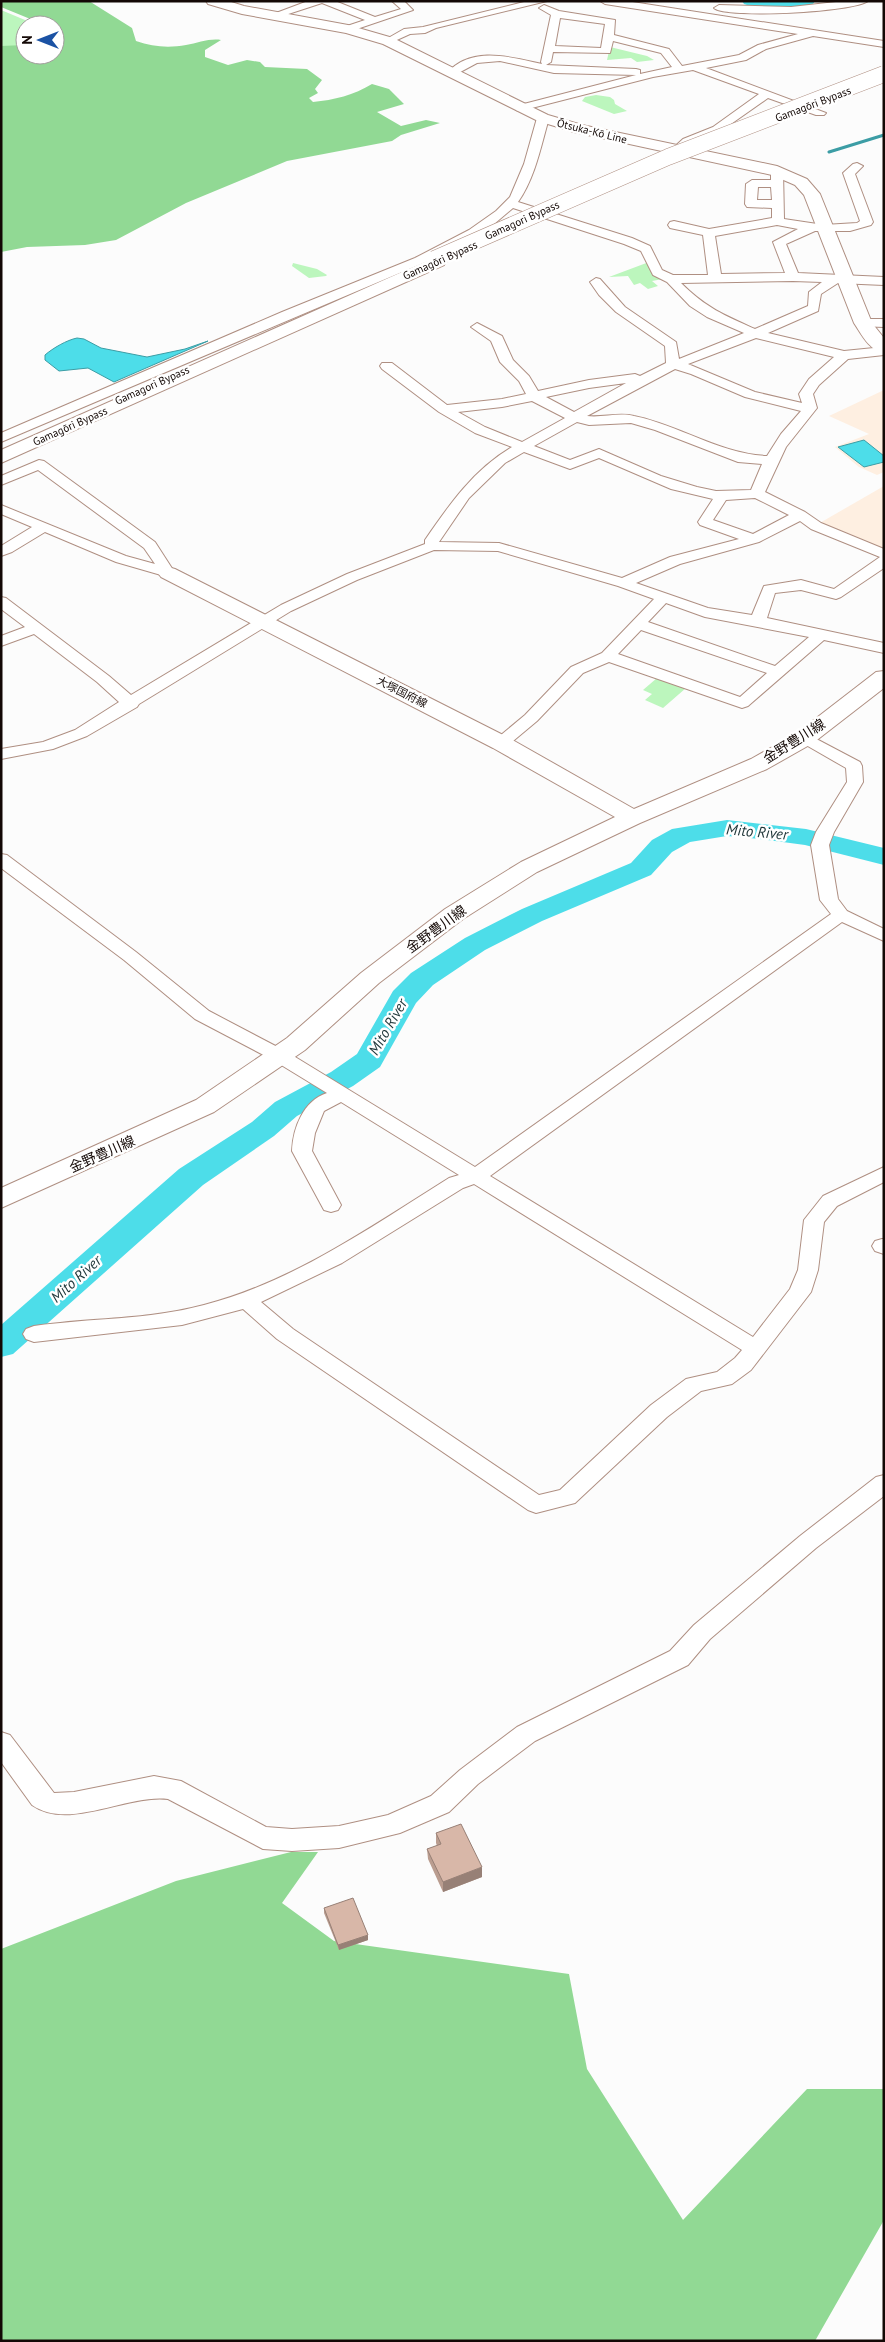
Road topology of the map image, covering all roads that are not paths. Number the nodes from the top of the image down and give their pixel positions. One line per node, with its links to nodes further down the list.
1 (213, 1): 11 (main road, Ōtsuka-Kō Line)
2 (319, 1): 9 (street)
3 (325, 1): 12 (street)
4 (397, 1): 12 (street)
5 (605, 1): 14 (street)
6 (680, 1): 7 (street)
7 (863, 1)
8 (538, 2): 10 (street); 16 (street)
9 (303, 3): 11 (street)
10 (556, 14): 15 (street); 18 (street)
11 (273, 16): 13 (main road, Ōtsuka-Kō Line)
12 (374, 20): 13 (street)
13 (348, 29): 16 (main road, Ōtsuka-Kō Line)
14 (813, 33): 17 (street); 20 (street)
15 (608, 37): 18 (street); 21 (street)
16 (388, 40): 22 (main road, Ōtsuka-Kō Line)
17 (884, 44)
18 (549, 48): 19 (street)
19 (544, 68): 22 (street); 23 (street)
20 (697, 68): 21 (street); 25 (street)
21 (680, 70): 23 (street)
22 (451, 74): 26 (main road, Ōtsuka-Kō Line)
23 (653, 74): 26 (street)
24 (884, 76): 38 (main road, Gamagōri Bypass, bridge)
25 (766, 94): 27 (street); 29 (street)
26 (520, 108): 28 (main road, Ōtsuka-Kō Line)
27 (820, 114)
28 (543, 118): 29 (main road, Ōtsuka-Kō Line); 32 (street)
29 (677, 150): 31 (main road, Ōtsuka-Kō Line)
30 (857, 166): 36 (street)
31 (777, 177): 33 (street); 33 (street); 36 (main road, Ōtsuka-Kō Line)
32 (510, 204): 41 (street); 58 (street)
33 (777, 204): 34 (street)
34 (778, 221): 36 (street); 37 (street)
35 (674, 225): 37 (street)
36 (819, 228): 39 (street); 42 (main road, Ōtsuka-Kō Line)
37 (709, 233): 40 (street)
38 (436, 260): 60 (main road, Gamagori Bypass); 61 (main road, Gamagōri Bypass)
39 (793, 277): 40 (street); 42 (street)
40 (715, 278): 41 (street)
41 (671, 280): 48 (street)
42 (839, 280): 43 (street); 45 (main road, Ōtsuka-Kō Line); 48 (street)
43 (884, 281)
44 (596, 282): 51 (street)
45 (863, 323): 46 (street); 49 (main road, Ōtsuka-Kō Line)
46 (884, 323)
47 (477, 327): 54 (street)
48 (754, 333): 50 (street); 51 (street)
49 (884, 350): 50 (street)
50 (844, 355): 55 (street)
51 (673, 365): 53 (street); 55 (street)
52 (386, 366): 56 (street)
53 (647, 377): 54 (street); 57 (street)
54 (535, 397): 56 (street); 57 (street)
55 (810, 408): 62 (street)
56 (444, 409): 59 (street)
57 (573, 417): 59 (street); 62 (street)
58 (1, 438)
59 (524, 446): 65 (street); 70 (street)
60 (1, 452)
61 (1, 458)
62 (772, 460): 64 (street)
63 (1, 481): 74 (street)
64 (757, 494): 65 (street); 67 (street)
65 (721, 497): 69 (street)
66 (1, 509): 68 (street)
67 (800, 515): 69 (street); 72 (street)
68 (44, 526): 71 (street); 74 (street)
69 (754, 539): 75 (street)
70 (432, 546): 75 (street); 79 (street)
71 (1, 552)
72 (884, 554)
73 (884, 561): 78 (street)
74 (168, 573): 79 (main road, 大塚国府線)
75 (622, 584): 76 (street)
76 (664, 597): 78 (street); 80 (street)
77 (1, 601): 81 (street)
78 (758, 620): 82 (street)
79 (263, 621): 88 (street); 90 (main road, 大塚国府線)
80 (638, 624): 85 (street); 86 (street)
81 (36, 628): 83 (street); 88 (street)
82 (821, 634): 84 (street); 86 (street)
83 (1, 641)
84 (884, 648)
85 (608, 656): 86 (street); 90 (street)
86 (778, 672)
87 (884, 677): 89 (main road, 金野豊川線)
88 (131, 704): 91 (street)
89 (805, 738): 92 (main road, 金野豊川線); 94 (street)
90 (502, 743): 92 (main road, 大塚国府線)
91 (1, 754)
92 (632, 818): 96 (main road, 金野豊川線)
93 (1, 859): 96 (street)
94 (842, 915): 95 (street); 99 (street)
95 (884, 936)
96 (289, 1062): 97 (street); 100 (main road, 金野豊川線)
97 (339, 1092): 99 (street); 101 (street)
98 (884, 1174): 104 (street)
99 (476, 1176): 102 (street); 104 (street)
100 (1, 1199)
101 (331, 1205)
102 (246, 1300): 103 (street); 104 (street)
103 (34, 1334)
104 (756, 1348)
105 (884, 1483): 106 (street)
106 (1, 1742)

